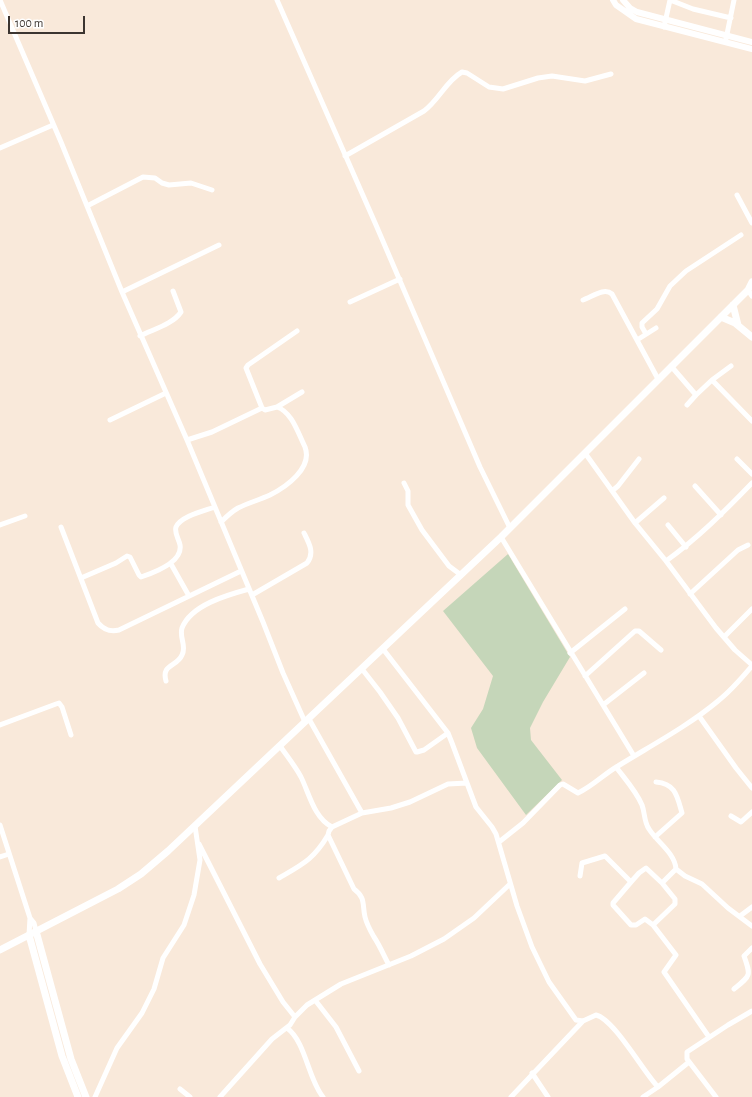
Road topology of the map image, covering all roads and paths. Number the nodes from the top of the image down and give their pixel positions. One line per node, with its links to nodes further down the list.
1 (0, 0): 15 (street)
2 (277, 0): 17 (street)
3 (613, 0): 9 (street)
4 (623, 0): 8 (street)
5 (670, 0): 7 (street); 8 (street)
6 (734, 0): 7 (street)
7 (731, 18): 10 (street)
8 (666, 19): 9 (street); 10 (street)
9 (664, 27): 11 (street)
10 (728, 35): 11 (street); 12 (street)
11 (726, 42): 13 (street)
12 (752, 42)
13 (752, 49)
14 (611, 74): 17 (street)
15 (53, 124): 16 (street); 20 (street)
16 (0, 148)
17 (345, 156): 24 (street)
18 (212, 190): 20 (street)
19 (737, 195): 21 (street)
20 (87, 206): 28 (street)
21 (752, 223)
22 (741, 235): 36 (street)
23 (219, 245): 28 (street)
24 (400, 279): 30 (street); 70 (street)
25 (752, 282): 27 (main road)
26 (173, 291): 37 (street)
27 (751, 291): 31 (main road)
28 (122, 292): 37 (street)
29 (584, 300): 39 (street)
30 (350, 302)
31 (733, 305): 32 (main road); 33 (main road)
32 (721, 316): 33 (main road); 40 (main road)
33 (738, 326): 38 (main road)
34 (656, 328): 36 (street)
35 (297, 331): 49 (street)
36 (646, 334): 39 (street)
37 (140, 336): 45 (street)
38 (752, 337)
39 (637, 340): 42 (street)
40 (671, 366): 42 (main road); 46 (street)
41 (731, 366): 43 (street)
42 (658, 379): 53 (main road)
43 (712, 380): 46 (street); 51 (street)
44 (302, 392): 48 (street)
45 (166, 393): 50 (street); 52 (street)
46 (696, 395): 47 (street)
47 (687, 405)
48 (277, 407): 49 (street); 65 (street)
49 (262, 408): 52 (street)
50 (110, 420)
51 (752, 421)
52 (187, 440): 62 (street)
53 (585, 453): 60 (street); 70 (main road)
54 (639, 459): 60 (street)
55 (738, 459): 56 (street)
56 (752, 474)
57 (404, 483): 78 (street)
58 (752, 483): 63 (street)
59 (695, 486): 63 (street)
60 (612, 491): 66 (street)
61 (664, 498): 66 (street)
62 (214, 507): 65 (street); 76 (street)
63 (721, 515): 74 (street)
64 (25, 516): 67 (street)
65 (221, 522): 77 (street)
66 (635, 523): 75 (street)
67 (0, 525)
68 (668, 525): 74 (street)
69 (61, 527): 79 (street)
70 (510, 528): 72 (main road)
71 (304, 533): 82 (street)
72 (501, 537): 78 (main road); 89 (street)
73 (748, 545): 81 (street)
74 (686, 547): 75 (street)
75 (666, 561): 81 (street)
76 (171, 564): 79 (street); 83 (street)
77 (241, 571): 80 (street); 83 (street)
78 (460, 576): 87 (main road)
79 (81, 578): 83 (street)
80 (249, 588): 82 (street); 94 (street)
81 (690, 594): 86 (street)
82 (252, 595): 97 (street)
83 (189, 596)
84 (625, 609): 89 (street)
85 (752, 609): 86 (street)
86 (724, 637): 90 (street)
87 (383, 649): 91 (main road); 99 (street)
88 (661, 650): 93 (street)
89 (570, 653): 93 (street)
90 (752, 666): 96 (street)
91 (362, 669): 97 (main road); 99 (street)
92 (644, 673): 95 (street)
93 (585, 676): 95 (street)
94 (166, 681)
95 (603, 705): 102 (street)
96 (699, 716): 102 (street); 106 (street)
97 (307, 721): 101 (main road); 108 (street)
98 (0, 725): 100 (street)
99 (448, 733): 105 (street)
100 (71, 735)
101 (280, 746): 111 (main road); 112 (street)
102 (634, 756): 103 (street)
103 (616, 767): 114 (street); 116 (street)
104 (656, 782): 114 (street)
105 (467, 783): 108 (street); 116 (street)
106 (752, 788)
107 (752, 812): 109 (street)
108 (362, 814): 112 (street)
109 (731, 816)
110 (0, 824): 117 (street)
111 (195, 826): 115 (street); 130 (main road)
112 (332, 827): 113 (street)
113 (328, 835): 121 (street); 134 (street)
114 (655, 837): 119 (street)
115 (197, 839): 138 (street); 150 (street)
116 (499, 842): 124 (street)
117 (9, 854): 118 (street); 127 (street)
118 (0, 857)
119 (676, 869): 123 (street); 126 (street)
120 (580, 876): 122 (street)
121 (279, 878)
122 (631, 882): 123 (street); 128 (street)
123 (662, 883): 128 (street)
124 (510, 884): 134 (street); 139 (street)
125 (752, 907): 126 (street)
126 (740, 916): 129 (street)
127 (30, 918): 130 (street); 131 (street)
128 (653, 925): 141 (street)
129 (752, 926)
130 (36, 931): 131 (main road); 149 (main road)
131 (29, 935): 133 (main road); 148 (main road)
132 (752, 948): 135 (street)
133 (0, 950)
134 (389, 965): 136 (street)
135 (734, 989)
136 (314, 1000): 138 (street); 143 (street)
137 (752, 1011): 141 (street)
138 (295, 1017): 140 (street)
139 (582, 1021): 144 (street); 145 (street)
140 (287, 1028): 147 (street); 152 (street)
141 (709, 1037): 142 (street)
142 (689, 1062): 145 (street); 156 (street)
143 (359, 1071)
144 (532, 1073): 153 (street); 154 (street)
145 (658, 1087): 155 (street)
146 (180, 1088): 151 (street)
147 (321, 1096)
148 (78, 1097)
149 (86, 1097)
150 (96, 1097)
151 (190, 1097)
152 (220, 1097)
153 (510, 1097)
154 (548, 1097)
155 (642, 1097)
156 (716, 1097)

